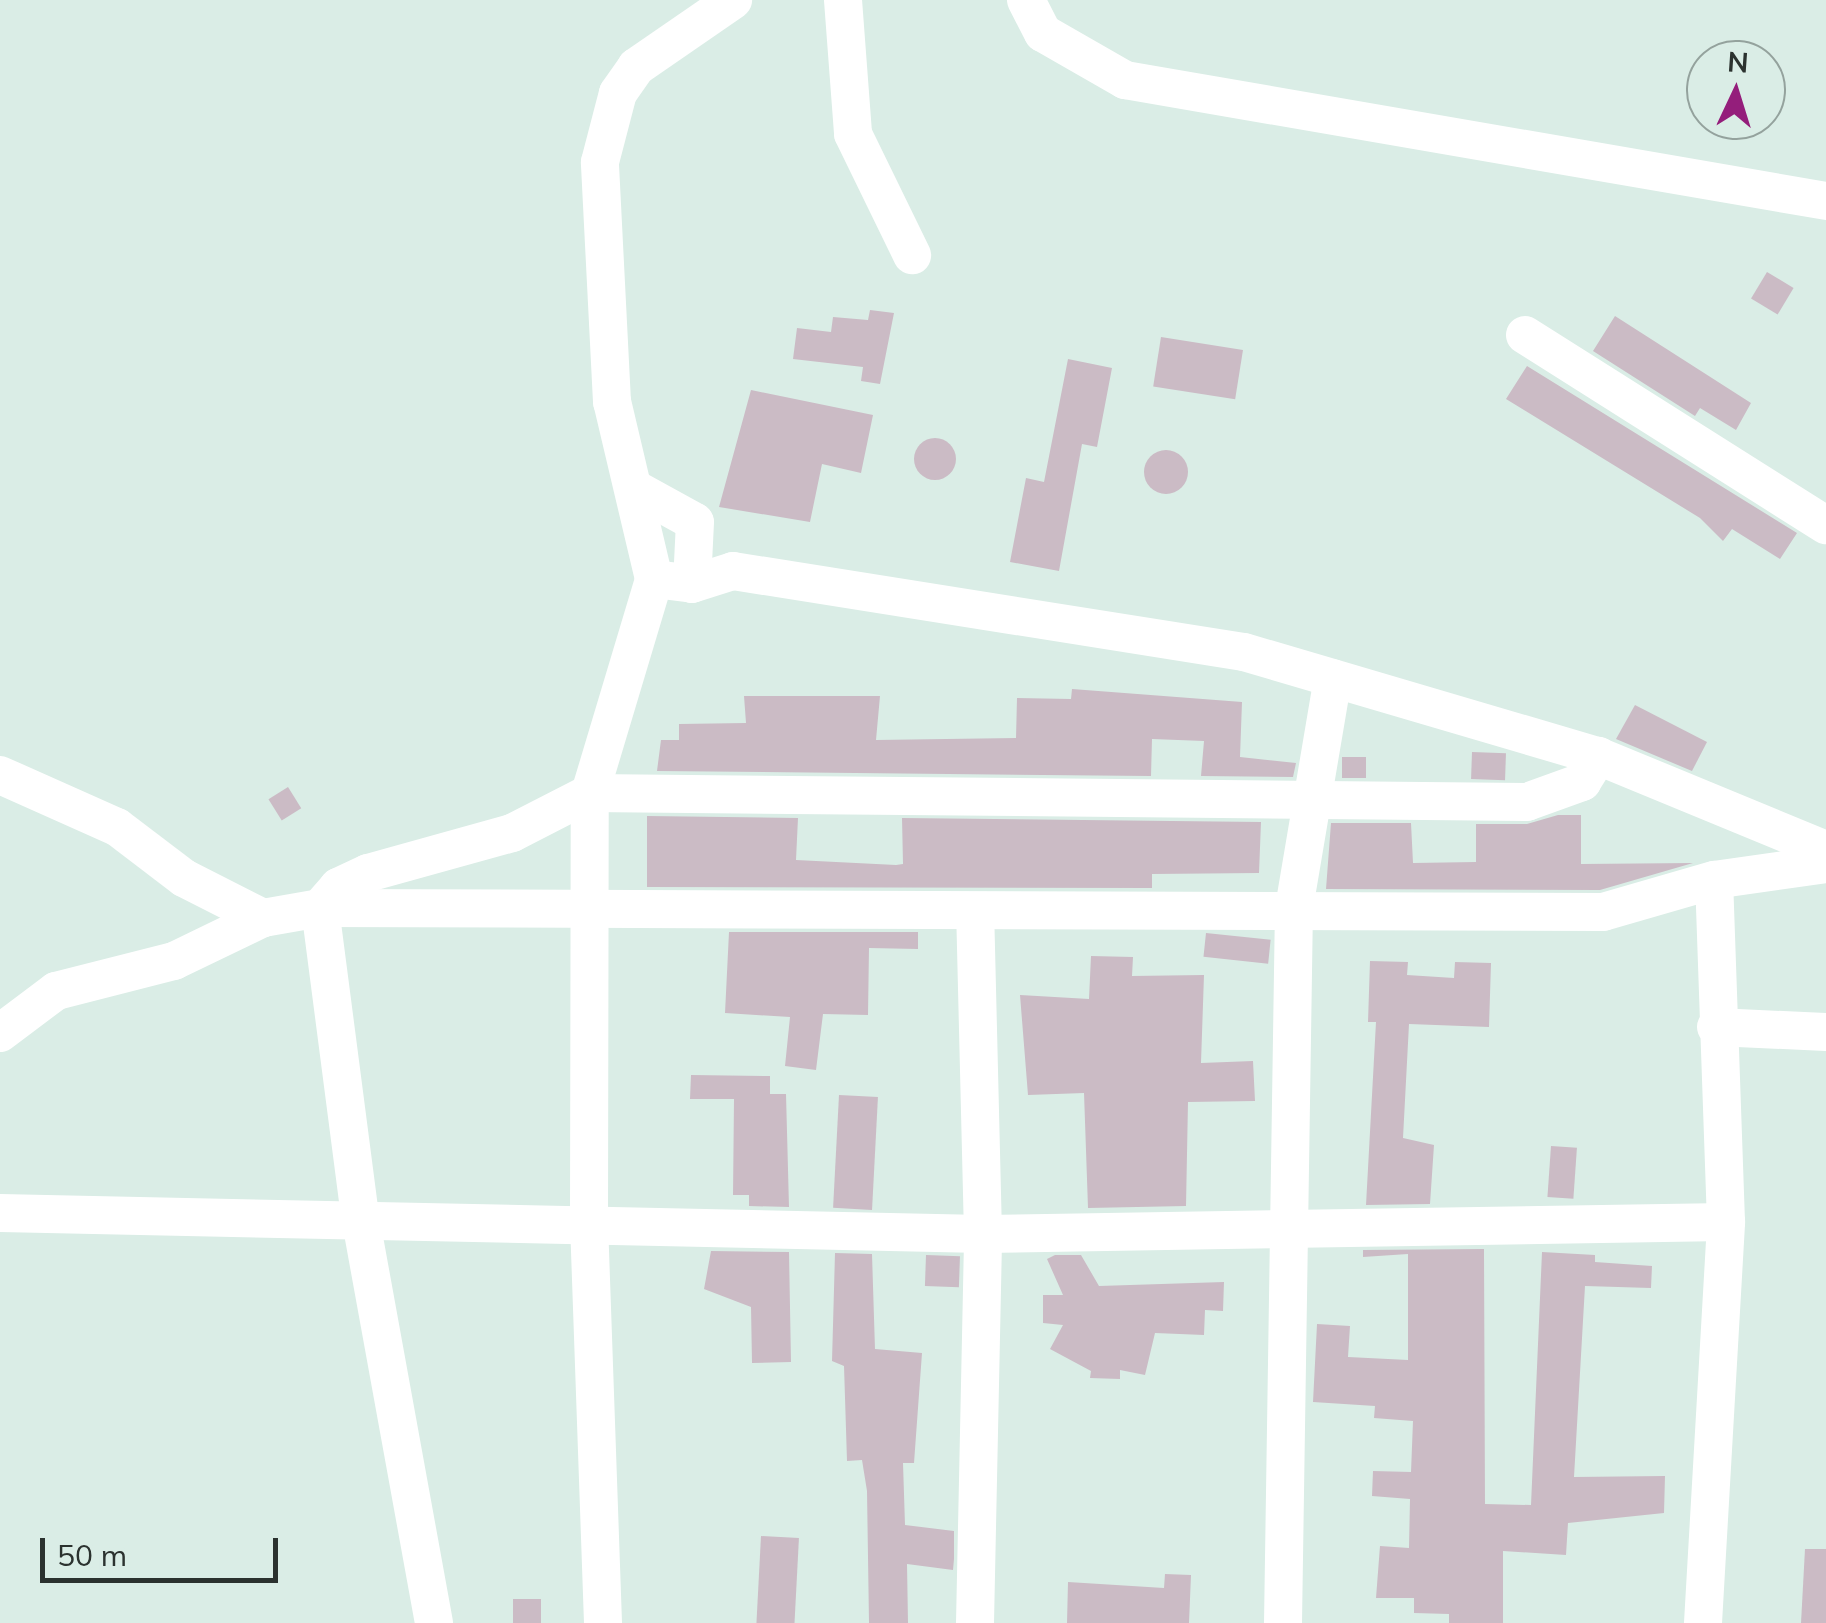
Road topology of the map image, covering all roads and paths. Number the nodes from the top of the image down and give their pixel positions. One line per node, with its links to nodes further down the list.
1 (733, 0): 7 (street)
2 (842, 0): 5 (street)
3 (1026, 0): 4 (street)
4 (1826, 200)
5 (912, 255)
6 (1526, 336): 8 (street)
7 (635, 489): 9 (street); 10 (street)
8 (1826, 525)
9 (654, 579): 10 (street); 14 (street)
10 (692, 584): 11 (street)
11 (1333, 678): 12 (street); 15 (street)
12 (1598, 756): 15 (street); 16 (street)
13 (0, 775): 23 (street)
14 (590, 794): 15 (street); 19 (street); 22 (street)
15 (1313, 801): 20 (street)
16 (1826, 850)
17 (1826, 864): 18 (street)
18 (1714, 880): 20 (street); 24 (street)
19 (320, 908): 22 (street); 23 (street); 28 (street)
20 (1294, 908): 21 (street); 31 (street)
21 (975, 912): 22 (street); 32 (street)
22 (591, 914): 29 (street)
23 (262, 918): 26 (street)
24 (1716, 1027): 25 (street); 30 (street)
25 (1826, 1032)
26 (0, 1033)
27 (0, 1212): 28 (street)
28 (360, 1216): 29 (street); 33 (street)
29 (589, 1220): 32 (street); 34 (street)
30 (1726, 1222): 31 (street); 37 (street)
31 (1284, 1233): 32 (street); 36 (street)
32 (983, 1234): 35 (street)
33 (434, 1623)
34 (602, 1623)
35 (974, 1623)
36 (1283, 1623)
37 (1703, 1623)

